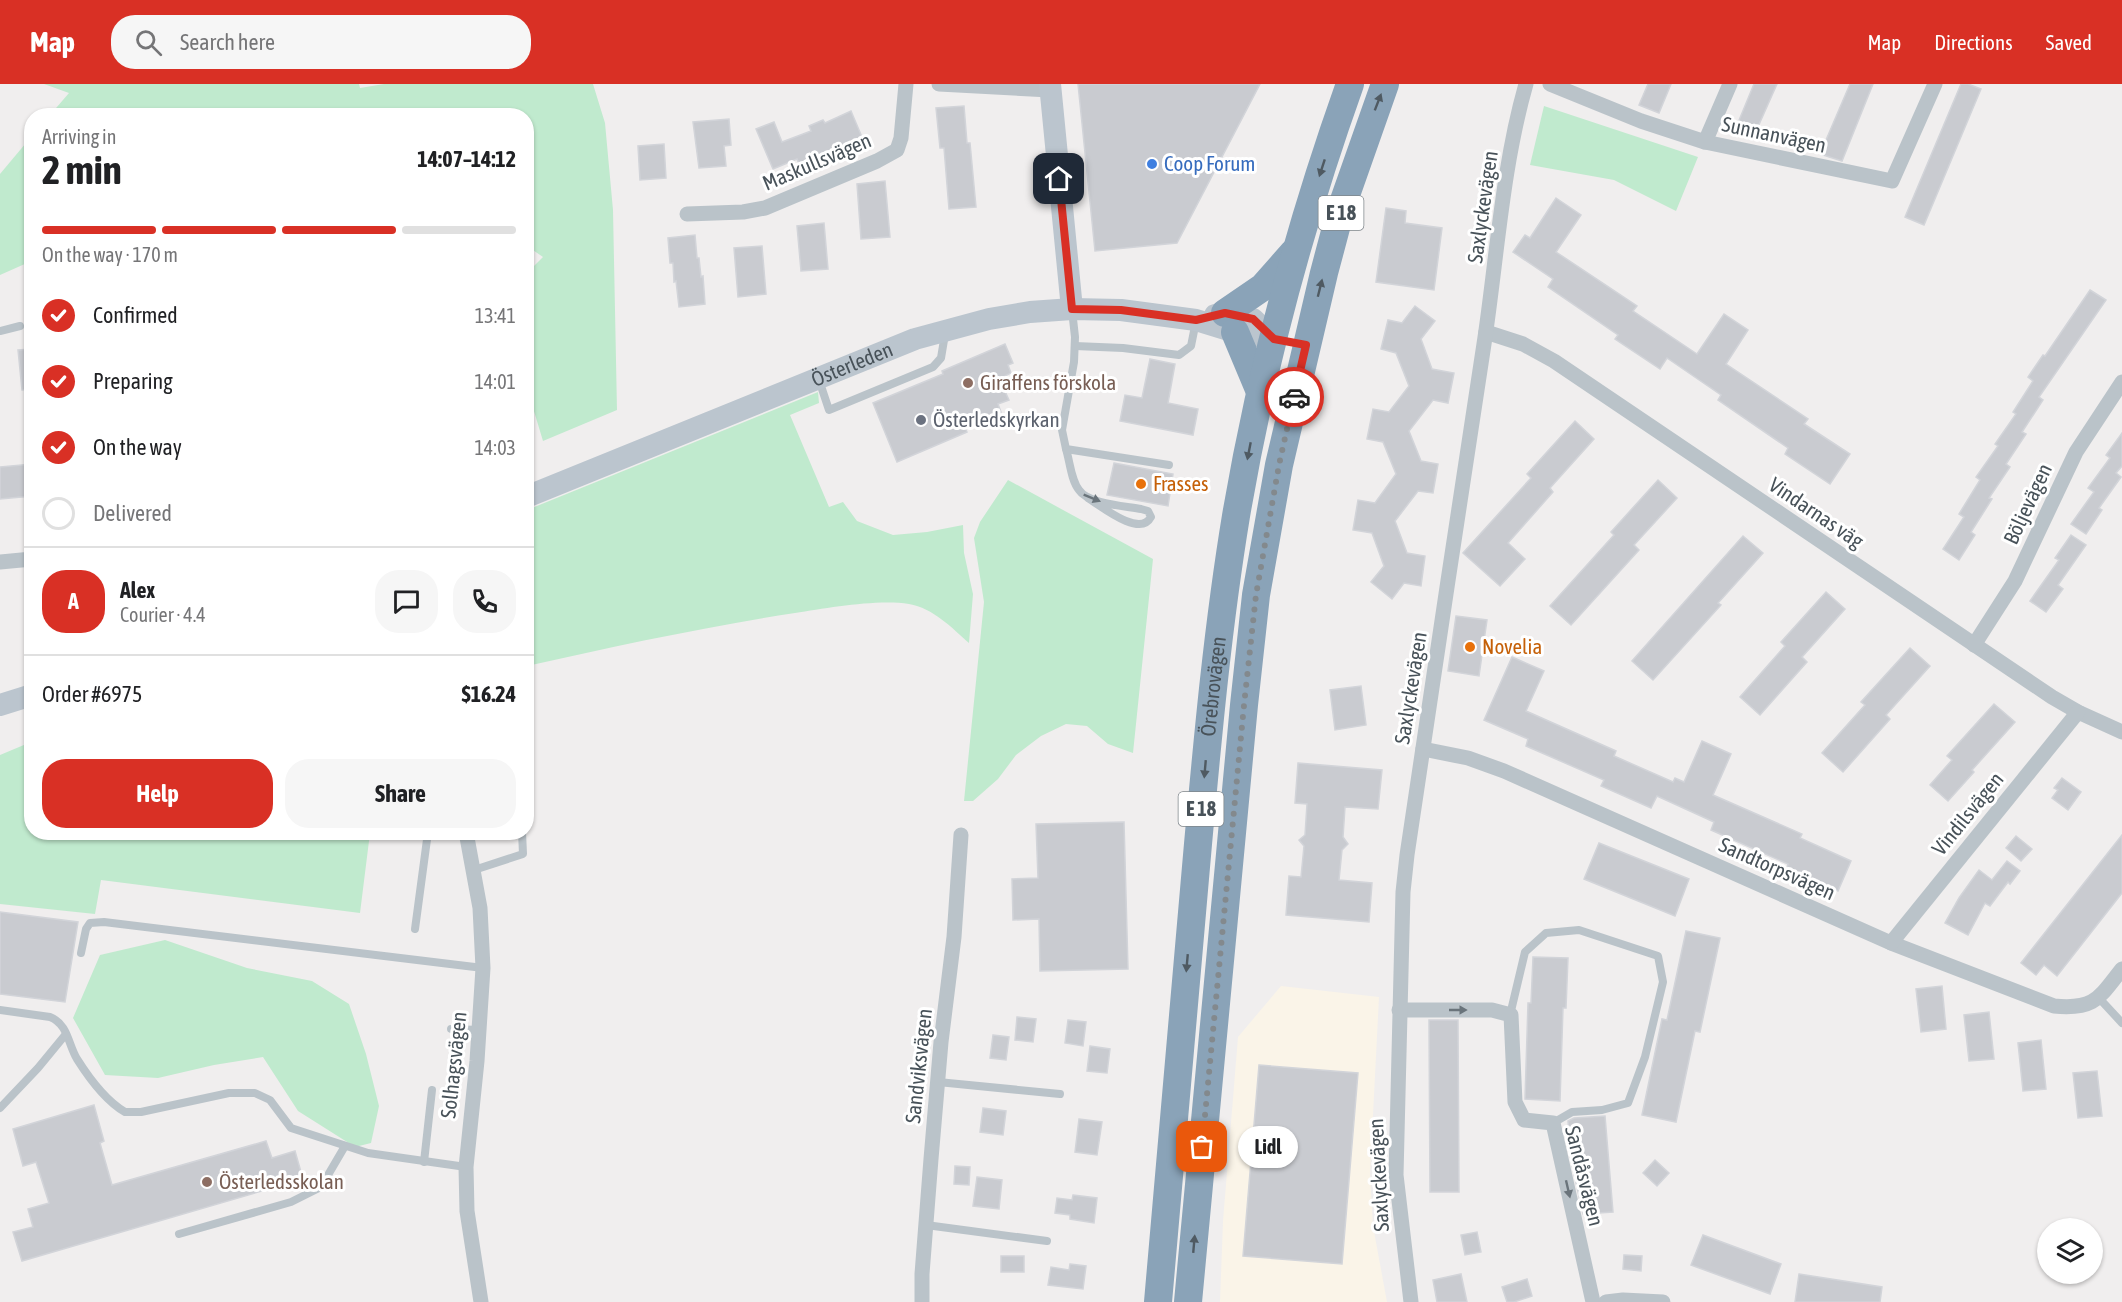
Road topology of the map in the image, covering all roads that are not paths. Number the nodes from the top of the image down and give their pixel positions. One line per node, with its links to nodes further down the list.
1 (906, 84): 11 (street, Maskullsvägen)
2 (939, 84): 9 (street)
3 (1350, 84): 12 (highway, Örebrovägen / E 18, one-way to 12)
4 (1385, 84): 21 (highway, Örebrovägen / E 18, one-way to 4)
5 (1526, 84): 19 (street, Saxlyckevägen)
6 (1550, 84): 10 (street, Sunnanvägen)
7 (1730, 84): 10 (street)
8 (1935, 84): 10 (street, Sunnanvägen)
9 (1053, 86): 13 (main road)
10 (1705, 142)
11 (687, 214)
12 (1296, 249): 15 (highway); 20 (highway, Örebrovägen / E 18)
13 (1072, 309): 14 (main road, Österleden); 17 (main road, Österleden); 22 (lane)
14 (1196, 320): 15 (main road, Österleden); 22 (lane)
15 (1230, 323): 20 (main road, Österleden); 25 (highway)
16 (20, 326): 18 (lane)
17 (945, 330): 23 (main road, Österleden); 23 (lane)
18 (0, 332)
19 (1486, 332): 32 (street, Vindarnas väg); 37 (street, Saxlyckevägen)
20 (1274, 339): 21 (highway); 25 (highway, Örebrovägen / E 18)
21 (1306, 345): 70 (highway, Örebrovägen / E 18, one-way to 21)
22 (1075, 346): 26 (lane)
23 (818, 378): 28 (main road, Österleden)
24 (2122, 382): 32 (street, Böljevägen)
25 (1261, 394): 69 (highway, Örebrovägen / E 18, one-way to 69)
26 (1066, 449): 27 (lane); 29 (lane)
27 (1169, 465)
28 (534, 494)
29 (1088, 498): 29 (lane, one-way to 29)
30 (24, 560): 31 (street)
31 (0, 562)
32 (1974, 645): 35 (street, Vindarnas väg)
33 (24, 698): 34 (main road)
34 (0, 705)
35 (2078, 712): 36 (street, Vindarnas väg); 44 (street, Vindilsvägen)
36 (2122, 732)
37 (1423, 749): 44 (street, Sandtorpsvägen); 50 (street, Saxlyckevägen)
38 (961, 835): 56 (street, Sandviksvägen)
39 (427, 840): 43 (lane)
40 (468, 840): 42 (street, Solhagsvägen)
41 (522, 840): 42 (lane)
42 (474, 870): 46 (street, Solhagsvägen)
43 (415, 930)
44 (1892, 943): 48 (street, Sandtorpsvägen)
45 (81, 953): 46 (lane)
46 (483, 968): 54 (street, Solhagsvägen)
47 (2122, 969): 48 (street, Sandtorpsvägen)
48 (2098, 997): 52 (lane)
49 (0, 1010): 55 (lane)
50 (1399, 1010): 51 (street, one-way to 51); 71 (street, Saxlyckevägen)
51 (1510, 1015): 60 (street, Sandåsvägen); 60 (lane)
52 (2122, 1023)
53 (451, 1029): 54 (lane)
54 (480, 1030): 63 (street, Solhagsvägen)
55 (66, 1034): 59 (lane); 61 (lane)
56 (938, 1082): 58 (lane); 64 (street, Sandviksvägen)
57 (432, 1090): 62 (lane)
58 (1060, 1094)
59 (0, 1108)
60 (1553, 1123): 72 (street, Sandåsvägen, one-way to 72)
61 (345, 1146): 62 (lane); 65 (lane)
62 (424, 1162): 63 (lane)
63 (466, 1167): 67 (street, Solhagsvägen)
64 (926, 1225): 66 (lane); 68 (street, Sandviksvägen)
65 (179, 1234)
66 (1047, 1241)
67 (481, 1302)
68 (922, 1302)
69 (1158, 1302)
70 (1188, 1302)
71 (1411, 1302)
72 (1593, 1302)
73 (1606, 1302): 74 (street)
74 (1663, 1302)

